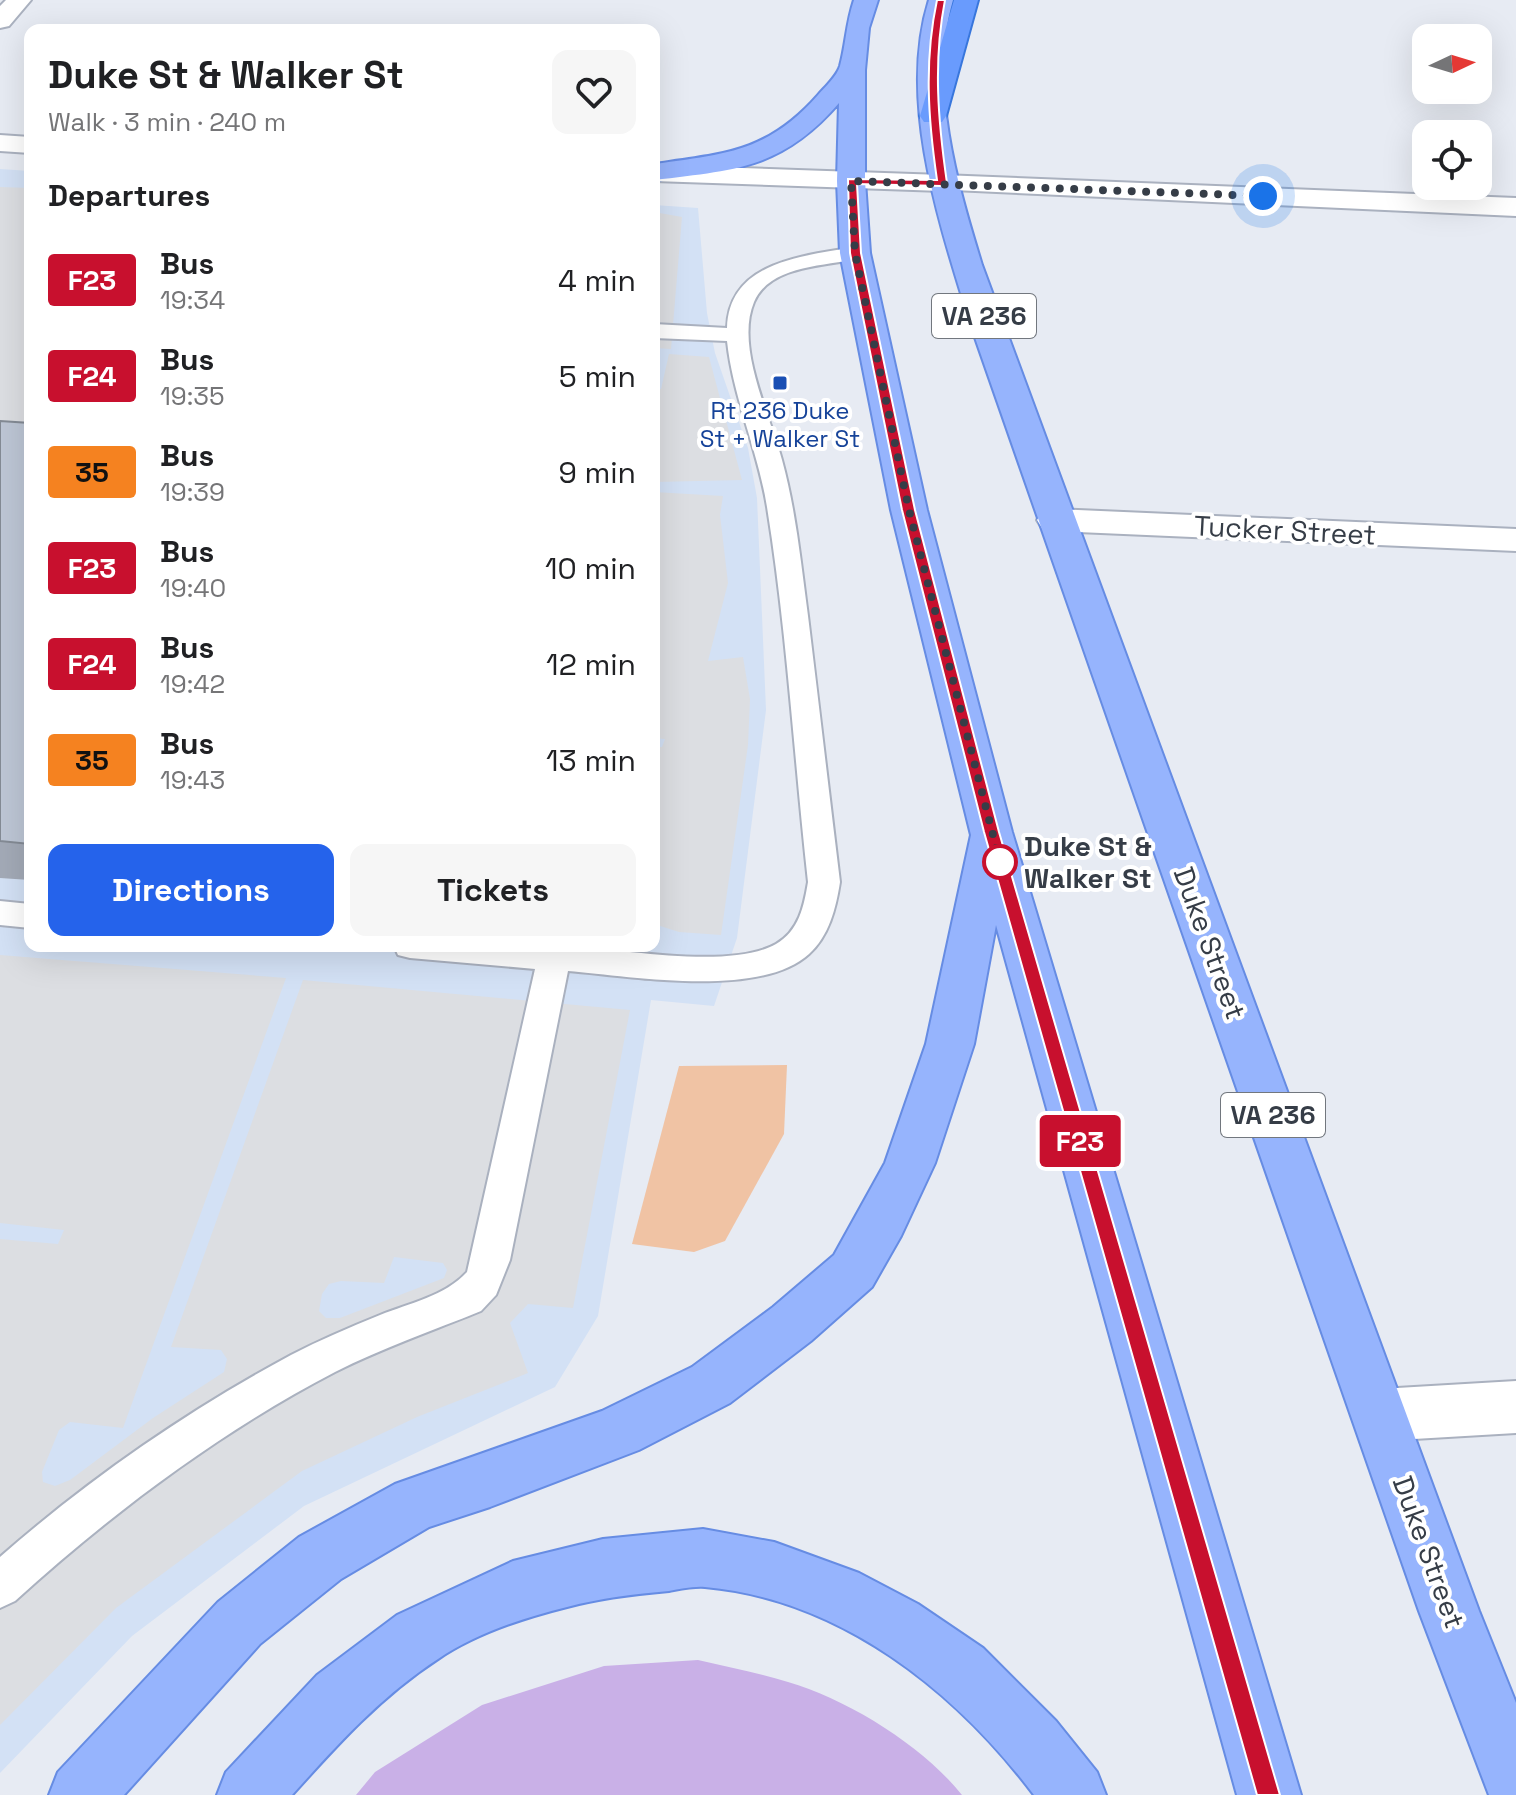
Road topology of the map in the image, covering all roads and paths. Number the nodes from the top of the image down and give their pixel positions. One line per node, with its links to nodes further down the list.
1 (19, 0): 5 (street)
2 (866, 0): 6 (main road)
3 (941, 0): 7 (main road, Duke Street / VA 236)
4 (966, 0): 7 (highway)
5 (0, 21)
6 (852, 70): 10 (main road); 12 (main road)
7 (933, 116): 13 (main road, Duke Street / VA 236)
8 (0, 143): 9 (street)
9 (24, 145)
10 (660, 172)
11 (660, 173): 12 (street)
12 (851, 181): 13 (street); 15 (main road)
13 (942, 183): 14 (street); 18 (main road, Duke Street / VA 236)
14 (1516, 207)
15 (855, 253): 17 (lane); 20 (main road)
16 (660, 331): 17 (lane)
17 (739, 335): 24 (lane)
18 (1055, 520): 19 (street, Tucker Street); 26 (main road, Duke Street / VA 236)
19 (1516, 540)
20 (991, 832): 29 (main road); 32 (main road)
21 (0, 913): 22 (lane)
22 (24, 915)
23 (482, 952): 24 (lane)
24 (554, 958): 27 (lane)
25 (1516, 1407): 26 (street)
26 (1380, 1415): 28 (main road, Duke Street / VA 236)
27 (0, 1586)
28 (1516, 1783)
29 (81, 1795)
30 (249, 1795): 31 (main road)
31 (1074, 1795)
32 (1269, 1795)

